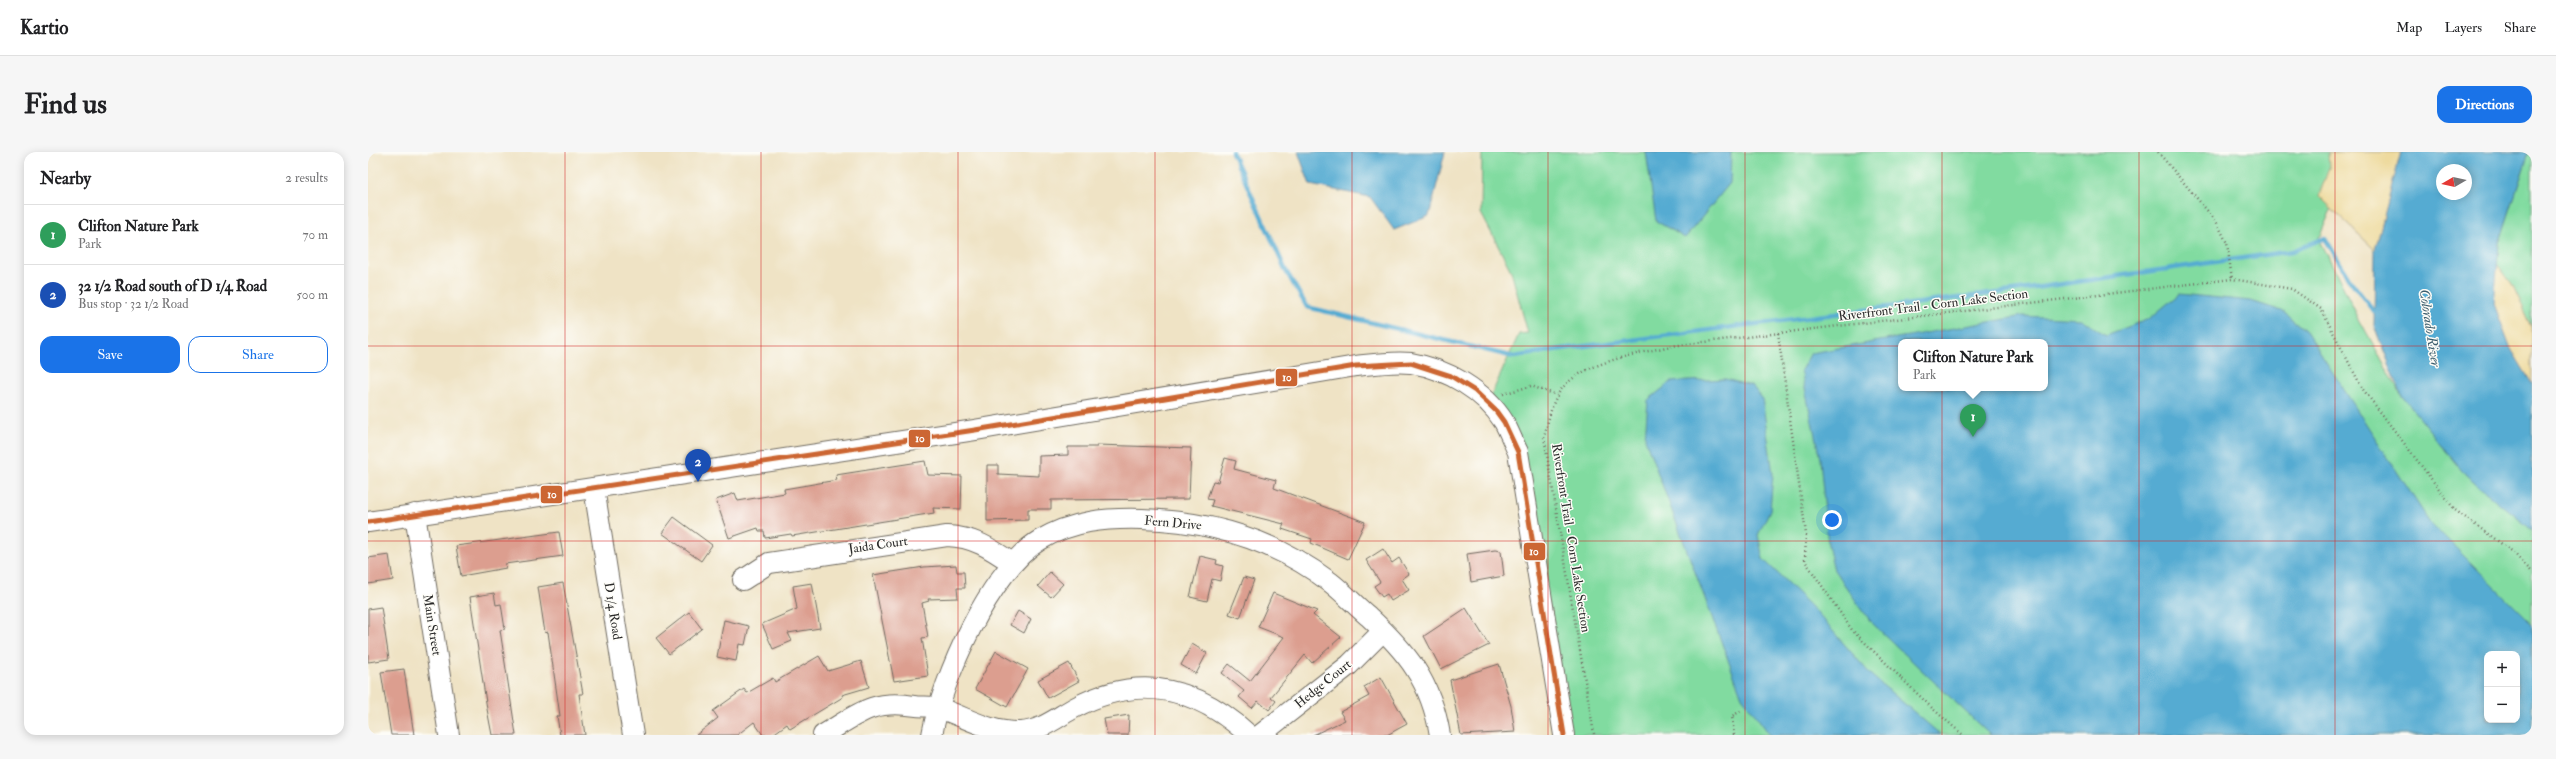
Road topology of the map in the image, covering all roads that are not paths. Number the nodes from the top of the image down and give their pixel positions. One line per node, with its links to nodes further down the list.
1 (594, 488): 2 (street); 9 (street, D 1/4 Road); 15 (street)
2 (415, 514): 3 (street); 8 (street, Main Street)
3 (368, 522)
4 (1012, 563): 5 (street, Jaida Court); 6 (street, Fern Drive); 7 (street, Fern Drive)
5 (743, 580)
6 (1383, 631): 13 (street, Hedge Court); 14 (street, Fern Drive)
7 (938, 708): 10 (street); 11 (street, Fern Drive); 12 (street)
8 (449, 735)
9 (633, 735)
10 (823, 735)
11 (932, 735)
12 (1249, 735)
13 (1260, 735)
14 (1440, 735)
15 (1564, 735)

